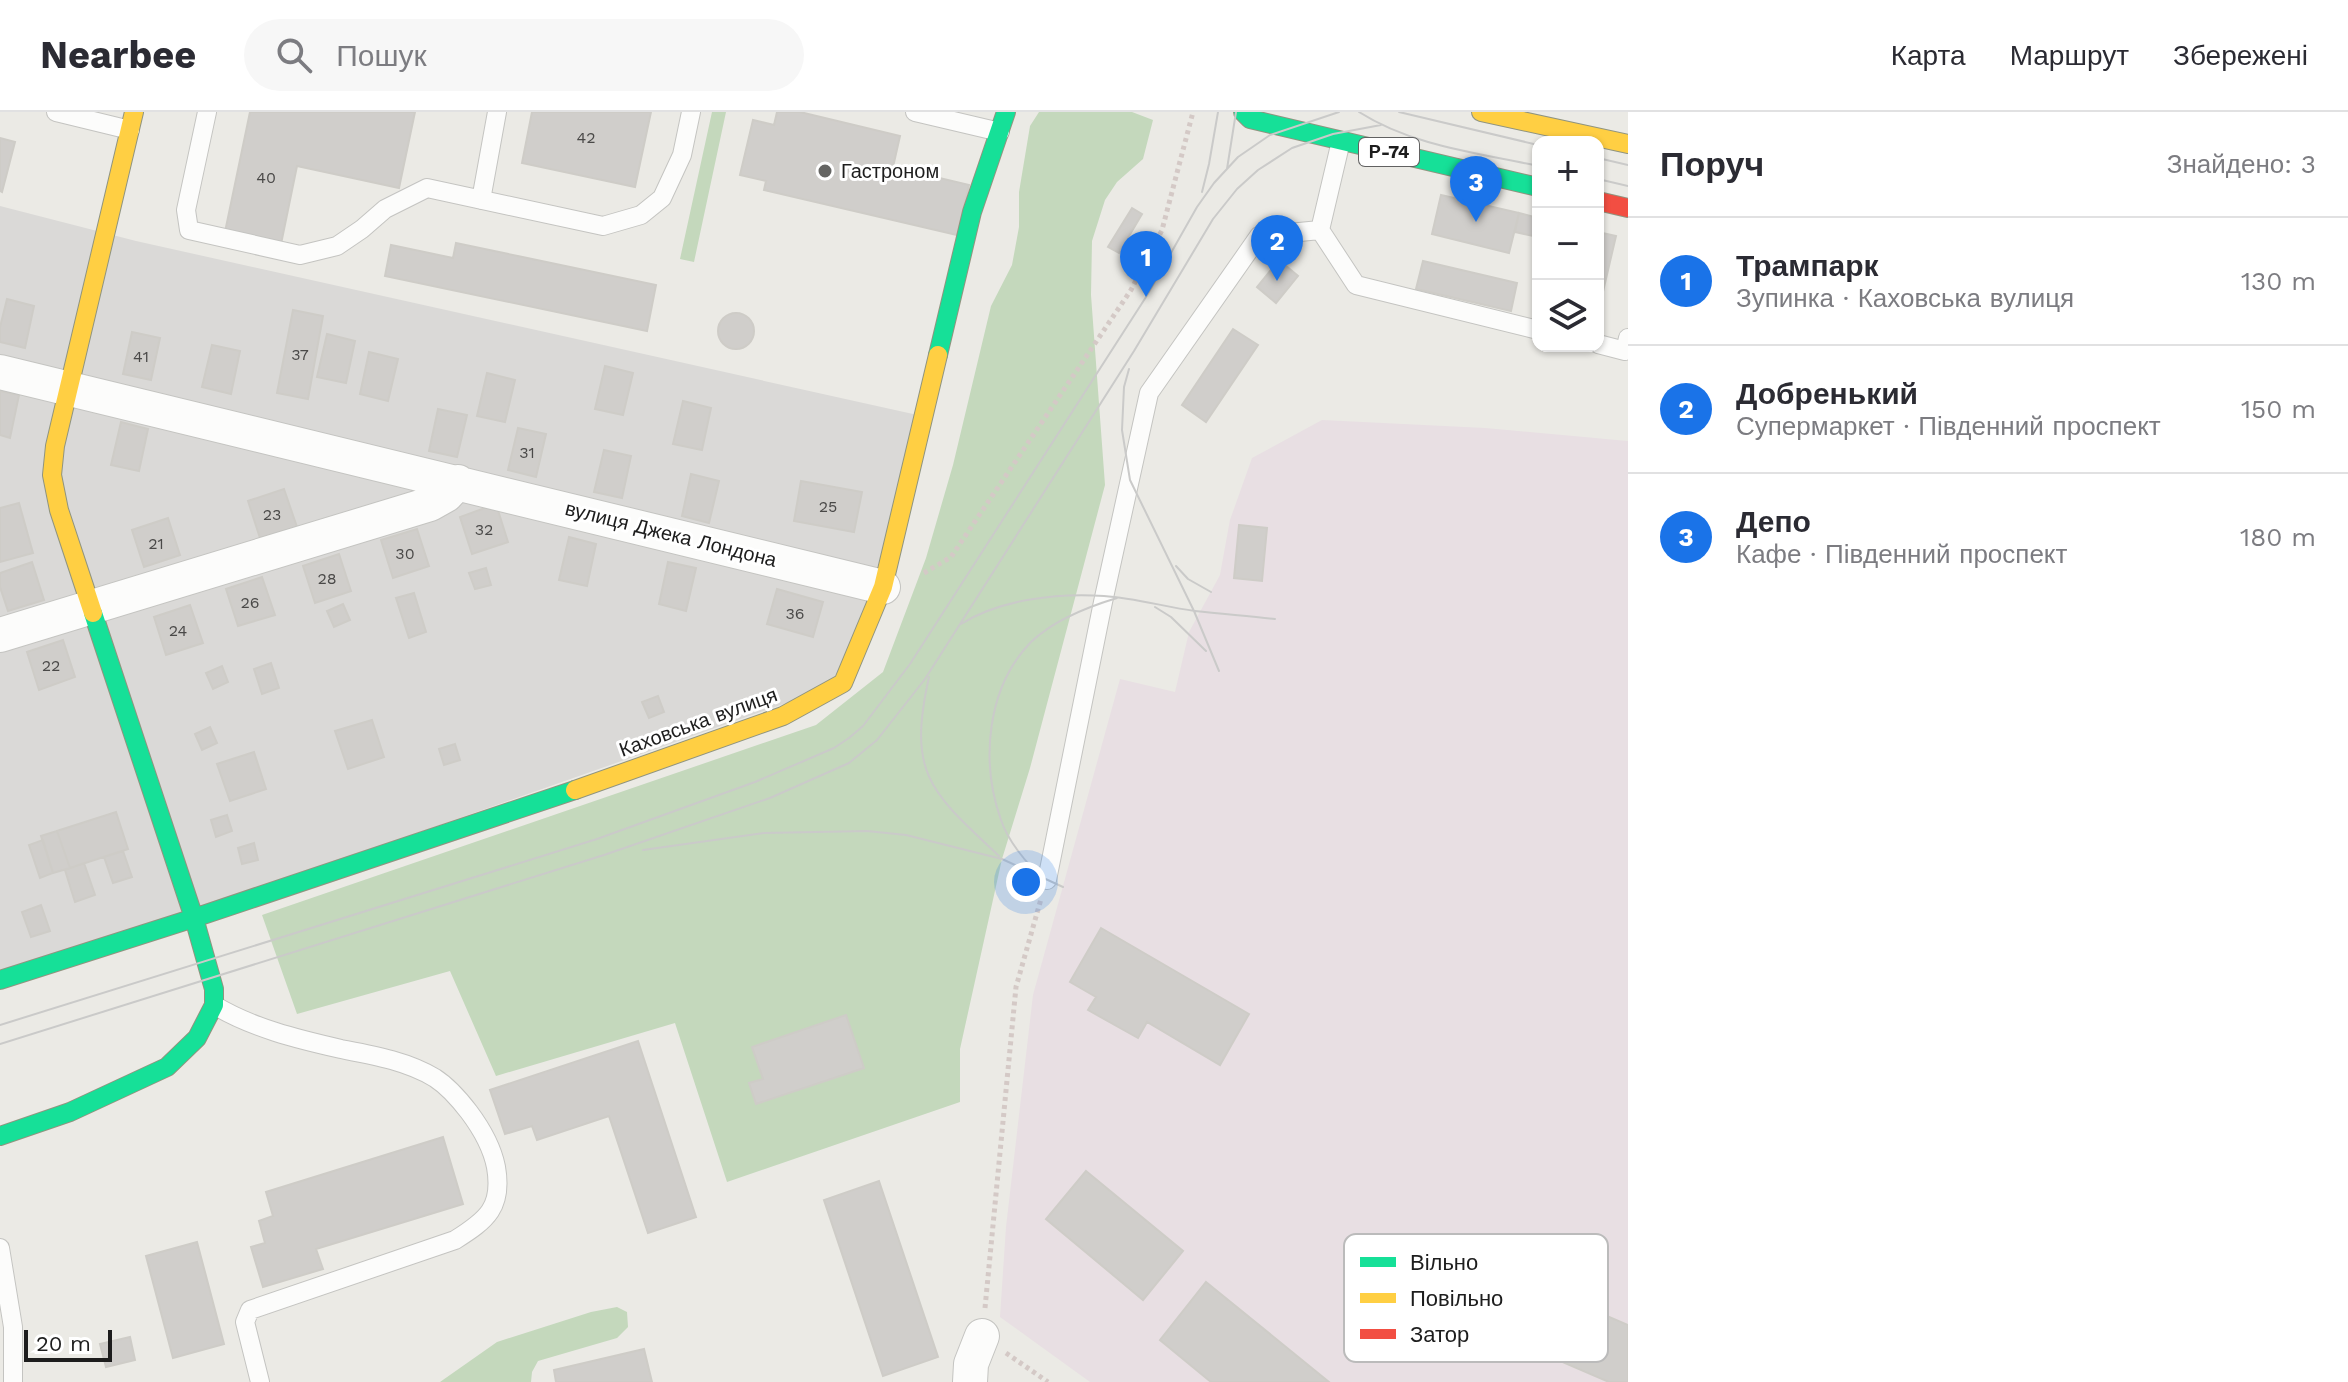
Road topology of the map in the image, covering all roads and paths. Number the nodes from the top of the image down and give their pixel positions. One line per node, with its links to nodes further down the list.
1 (56, 112): 10 (lane)
2 (207, 112): 15 (lane)
3 (497, 112): 15 (lane)
4 (691, 112): 15 (lane)
5 (915, 112): 11 (lane)
6 (1006, 112): 11 (main road, Каховська вулиця)
7 (1193, 112): 25 (path)
8 (1481, 112): 13 (main road)
9 (1248, 114): 12 (main road, Р-74)
10 (132, 121): 23 (main road)
11 (1000, 132): 25 (main road, Каховська вулиця)
12 (1341, 141): 14 (main road, Р-74); 18 (lane)
13 (1628, 144)
14 (1532, 186)
15 (481, 200)
16 (1604, 202): 17 (main road)
17 (1628, 208)
18 (1320, 230): 19 (lane); 28 (lane)
19 (1532, 329)
20 (1628, 338): 21 (lane)
21 (1604, 346)
22 (0, 372): 23 (street, вулиця Джека Лондона)
23 (68, 389): 24 (street, вулиця Джека Лондона); 26 (main road)
24 (458, 482): 25 (street, вулиця Джека Лондона); 26 (street)
25 (883, 587): 29 (main road, Каховська вулиця)
26 (92, 605): 27 (street); 29 (main road)
27 (0, 635)
28 (1047, 880): 34 (path)
29 (194, 918): 30 (main road, Каховська вулиця); 31 (main road)
30 (0, 980)
31 (214, 997): 32 (main road); 36 (lane)
32 (0, 1136)
33 (0, 1248): 35 (lane)
34 (982, 1336): 37 (street); 38 (path)
35 (13, 1382)
36 (260, 1382)
37 (970, 1382)
38 (1048, 1382)

